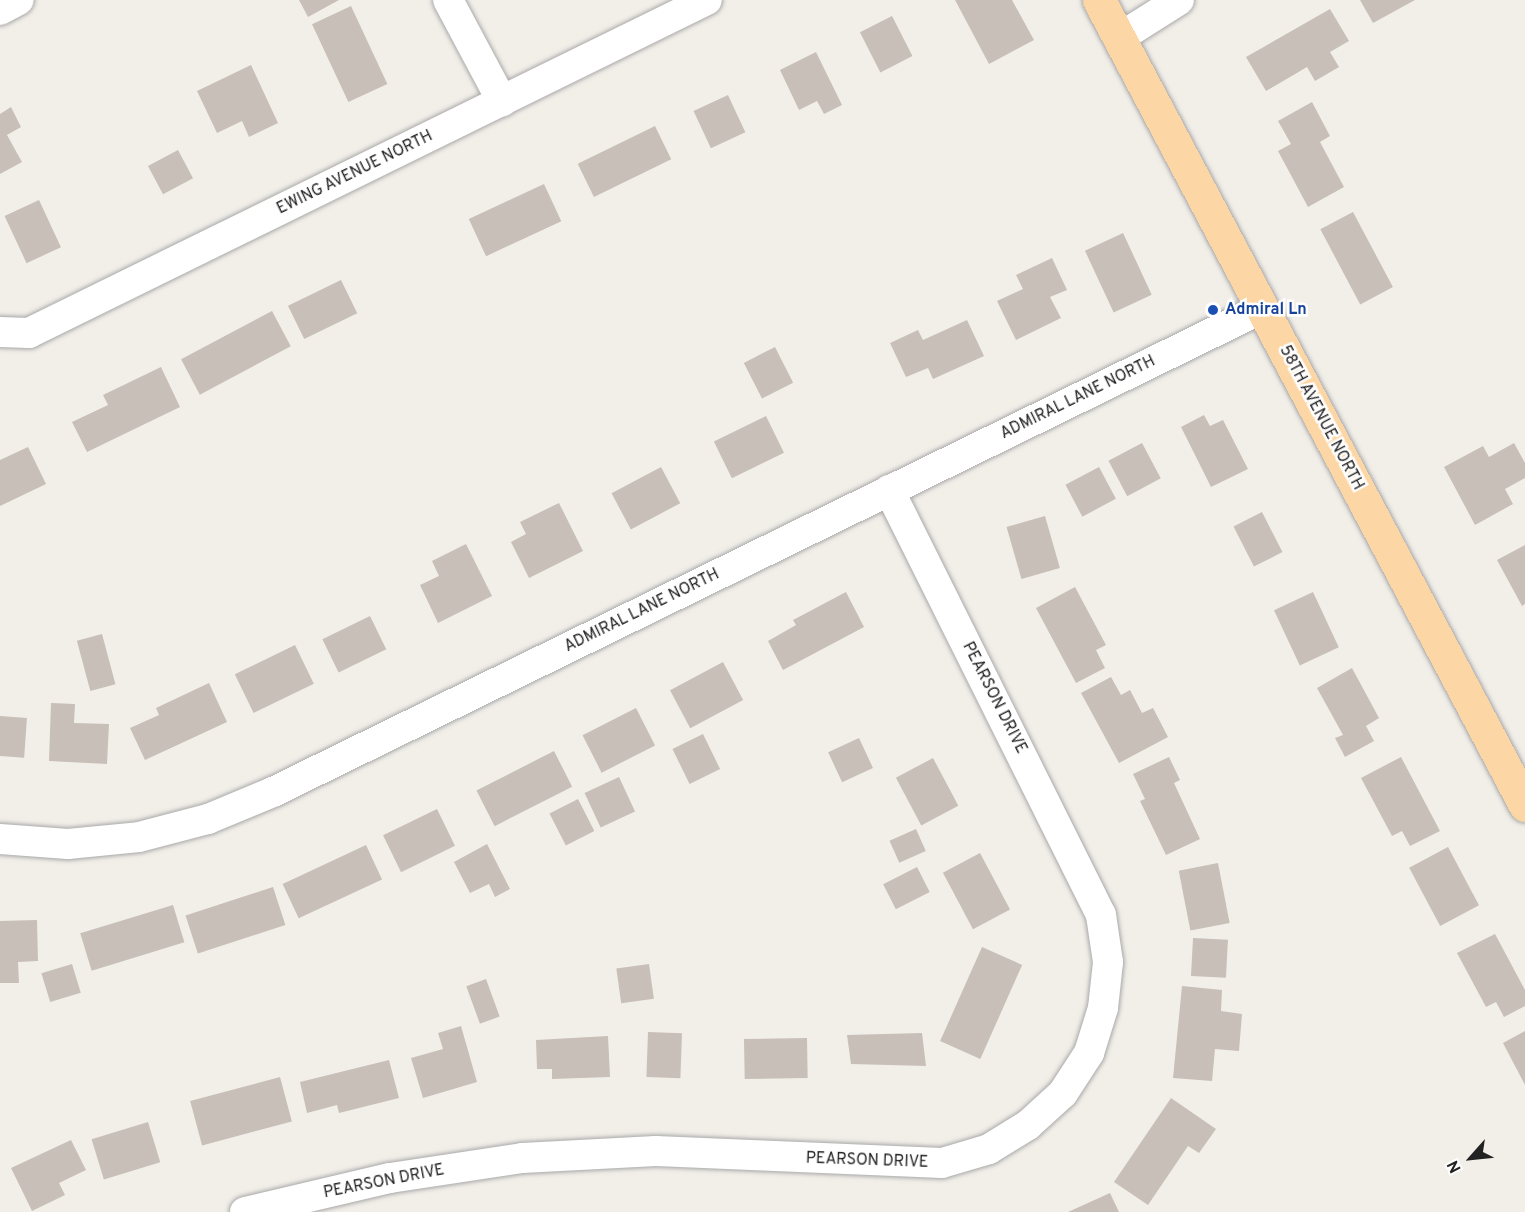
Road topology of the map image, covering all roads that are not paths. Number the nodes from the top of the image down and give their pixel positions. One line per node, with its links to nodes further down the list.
1 (19, 0): 6 (street)
2 (448, 0): 8 (street)
3 (707, 0): 8 (street, EWING AVENUE NORTH)
4 (1099, 0): 7 (main road, 58TH AVENUE NORTH)
5 (1179, 0): 7 (street)
6 (0, 10)
7 (1119, 38): 9 (main road, 58TH AVENUE NORTH)
8 (502, 101): 10 (street, EWING AVENUE NORTH)
9 (1263, 308): 11 (street, ADMIRAL LANE NORTH); 12 (main road, 58TH AVENUE NORTH)
10 (0, 332)
11 (889, 490): 13 (street, ADMIRAL LANE NORTH); 14 (street, PEARSON DRIVE)
12 (1525, 805)
13 (0, 839)
14 (245, 1212)

